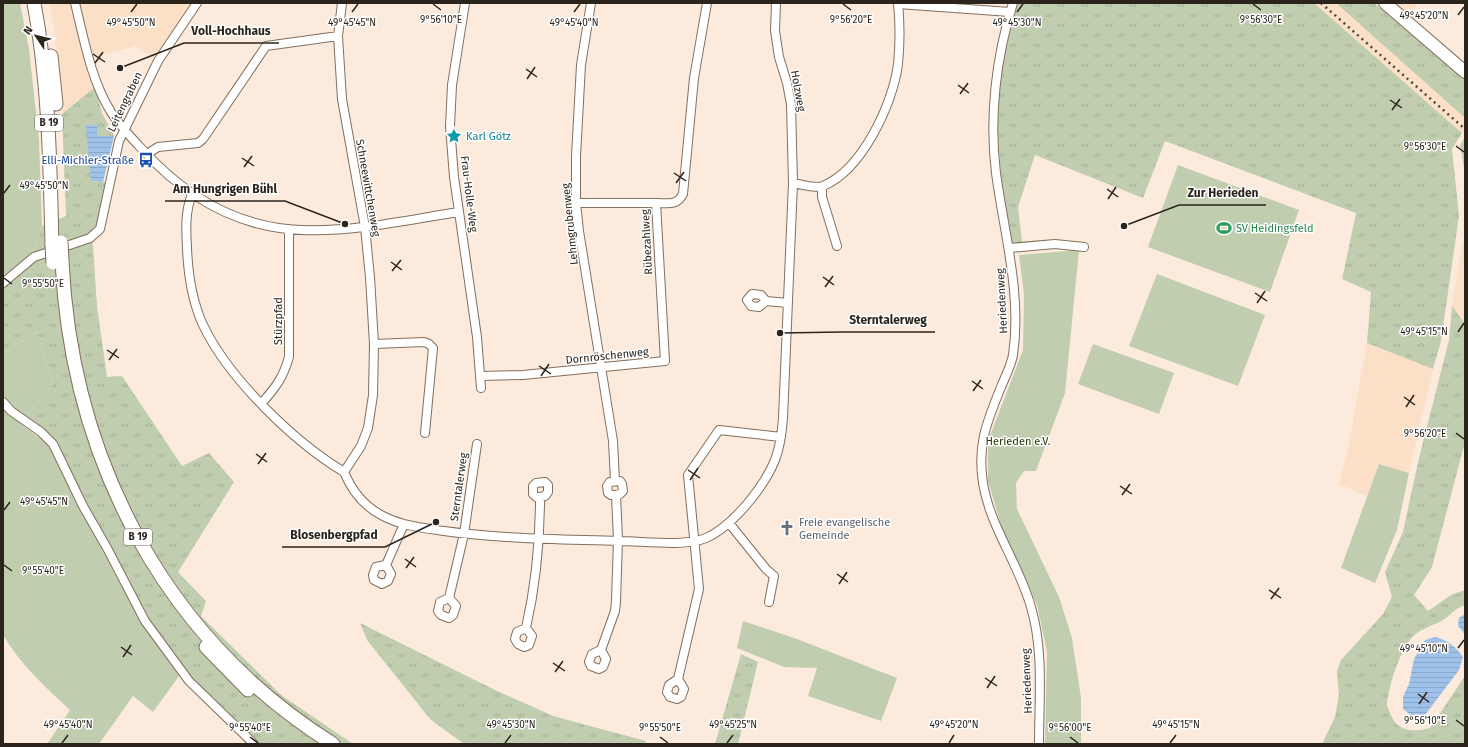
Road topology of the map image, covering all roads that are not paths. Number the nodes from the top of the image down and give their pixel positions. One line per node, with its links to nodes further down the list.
1 (34, 3): 26 (main road, B 19)
2 (43, 3): 26 (main road, B 19)
3 (75, 3): 16 (street)
4 (197, 3): 16 (street, Leitengraben)
5 (342, 3): 14 (street, Schneewittchenweg)
6 (465, 3): 23 (street, Frau-Holle-Weg)
7 (591, 3): 21 (street, Lehmgrubenweg)
8 (707, 3): 22 (street, Rübezahlweg)
9 (776, 3): 18 (street, Holzweg)
10 (1013, 3): 13 (street, Heriedenweg)
11 (1384, 3): 15 (main road)
12 (898, 4): 13 (street); 19 (street)
13 (1010, 12): 29 (street, Heriedenweg)
14 (338, 36): 17 (street); 24 (street, Schneewittchenweg)
15 (1465, 72)
16 (124, 129): 17 (street); 31 (street, Leitengraben)
17 (146, 154): 20 (street)
18 (793, 183): 19 (street); 33 (street, Sterntalerweg)
19 (822, 187): 27 (street)
20 (192, 194): 25 (street); 40 (street)
21 (576, 203): 22 (street); 36 (street, Lehmgrubenweg)
22 (656, 203): 35 (street, Rübezahlweg)
23 (459, 212): 24 (street); 37 (street, Frau-Holle-Weg)
24 (365, 227): 25 (street); 34 (street, Schneewittchenweg)
25 (289, 229): 40 (street, Stürzpfad)
26 (57, 244): 30 (main road, B 19, bridge)
27 (837, 246)
28 (1084, 247): 29 (street)
29 (1009, 248): 61 (street, Heriedenweg)
30 (58, 262): 59 (main road, B 19); 60 (main road, B 19)
31 (3, 283)
32 (766, 301): 33 (street)
33 (788, 303): 42 (street, Sterntalerweg)
34 (374, 344): 41 (street); 44 (street, Schneewittchenweg)
35 (665, 361): 36 (street, Dornröschenweg)
36 (601, 368): 37 (street, Dornröschenweg); 50 (street, Lehmgrubenweg)
37 (480, 376): 38 (street, Frau-Holle-Weg)
38 (481, 388)
39 (3, 402): 58 (street)
40 (261, 404): 44 (street)
41 (425, 434)
42 (781, 437): 46 (street, Sterntalerweg); 51 (street)
43 (477, 444): 48 (street, Sterntalerweg)
44 (344, 472): 47 (street, Sterntalerweg)
45 (540, 497): 49 (street)
46 (729, 523): 51 (street, Sterntalerweg); 54 (street)
47 (404, 524): 48 (street, Sterntalerweg); 52 (street)
48 (464, 534): 49 (street, Sterntalerweg); 53 (street, Sterntalerweg)
49 (540, 540): 50 (street, Sterntalerweg); 55 (street)
50 (618, 540): 51 (street, Sterntalerweg); 56 (street)
51 (694, 542): 57 (street)
52 (386, 565)
53 (449, 598)
54 (769, 602)
55 (526, 628)
56 (601, 650)
57 (678, 679)
58 (254, 744)
59 (317, 744)
60 (333, 744)
61 (1039, 744)

